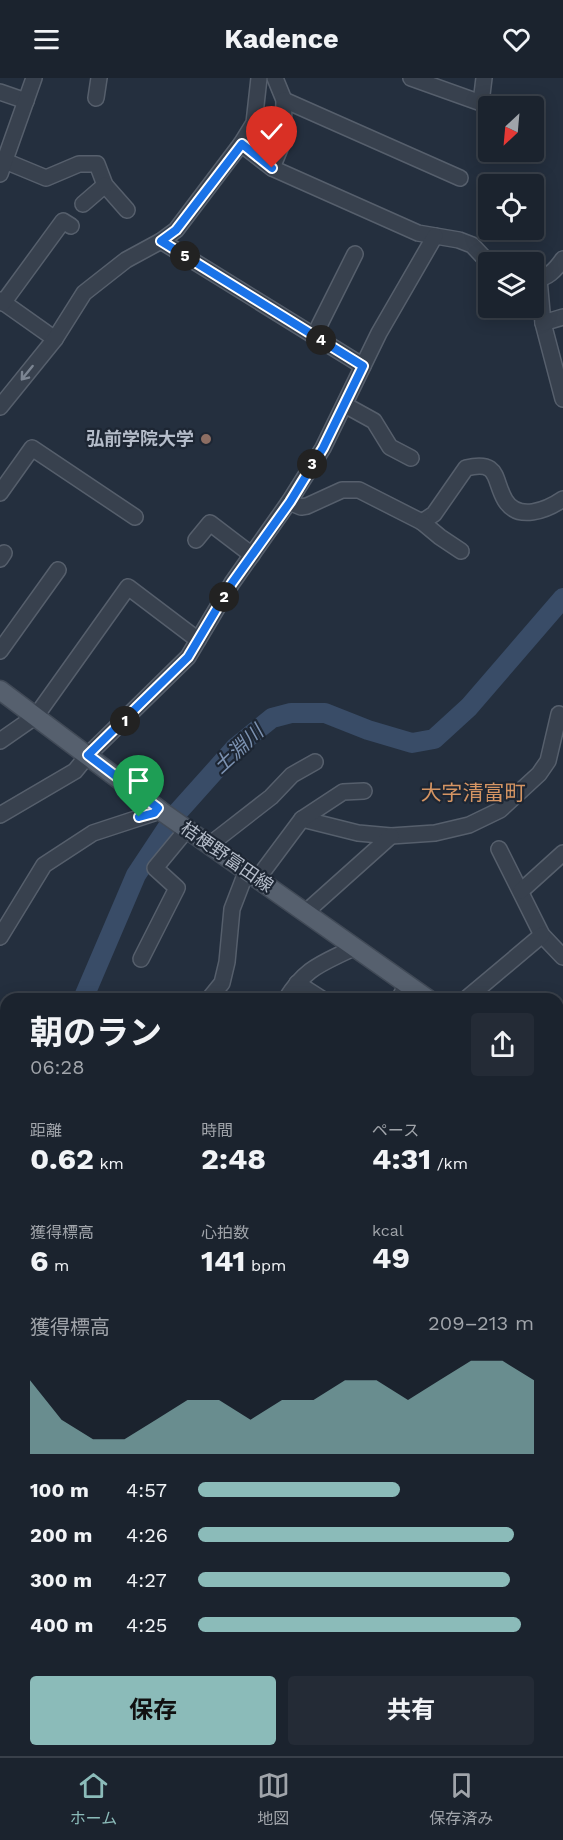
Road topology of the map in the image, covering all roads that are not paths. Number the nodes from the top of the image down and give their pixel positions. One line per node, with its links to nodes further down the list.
1 (34, 78): 10 (street)
2 (99, 78): 8 (street)
3 (259, 78): 11 (street)
4 (275, 78): 9 (street)
5 (411, 78): 6 (street)
6 (484, 78)
7 (0, 92): 10 (street)
8 (96, 98)
9 (284, 100): 13 (street); 14 (street)
10 (26, 102): 12 (street)
11 (242, 144): 13 (street); 20 (street)
12 (2, 168): 15 (street)
13 (272, 168): 19 (street)
14 (460, 178)
15 (105, 185): 16 (street); 17 (street)
16 (83, 204)
17 (127, 210)
18 (71, 226): 25 (street)
19 (435, 236): 21 (street); 31 (street)
20 (161, 241): 29 (street); 30 (street)
21 (479, 252)
22 (355, 254): 29 (street)
23 (563, 259): 24 (street)
24 (544, 275)
25 (2, 302): 30 (street)
26 (563, 317): 28 (street)
27 (542, 318): 28 (street)
28 (543, 323): 32 (street)
29 (314, 336): 31 (street)
30 (55, 339): 34 (street, one-way to 34)
31 (363, 366): 33 (street)
32 (563, 398)
33 (345, 405): 35 (street); 38 (street)
34 (0, 407)
35 (411, 458)
36 (0, 493): 39 (street)
37 (563, 499): 40 (street)
38 (290, 502): 40 (street); 43 (street)
39 (135, 518)
40 (422, 522): 42 (street)
41 (196, 540): 43 (street)
42 (460, 551)
43 (252, 555): 45 (street)
44 (58, 570): 46 (street)
45 (198, 640): 49 (street); 51 (street)
46 (0, 651)
47 (0, 690): 49 (main road, 桔梗野富田線)
48 (559, 714): 58 (street)
49 (36, 716): 50 (street); 51 (main road, 桔梗野富田線)
50 (0, 741)
51 (88, 755): 54 (main road, 桔梗野富田線); 55 (street)
52 (315, 762): 59 (street)
53 (364, 791): 56 (street)
54 (163, 812): 57 (main road, 桔梗野富田線); 66 (street)
55 (0, 815)
56 (302, 819): 58 (street); 62 (street)
57 (187, 827): 59 (main road, 桔梗野富田線); 69 (street)
58 (391, 836): 64 (street)
59 (212, 846): 62 (main road, 桔梗野富田線)
60 (499, 849): 63 (street)
61 (563, 854): 63 (street)
62 (252, 874): 64 (main road, 桔梗野富田線); 72 (street)
63 (521, 891): 65 (street)
64 (306, 912): 67 (main road, 桔梗野富田線)
65 (542, 935): 68 (street); 75 (street)
66 (0, 937)
67 (355, 947): 70 (street); 71 (main road, 桔梗野富田線)
68 (563, 957)
69 (141, 959)
70 (297, 983): 73 (street); 74 (street)
71 (403, 991)
72 (214, 993)
73 (290, 993)
74 (313, 993)
75 (473, 993)

